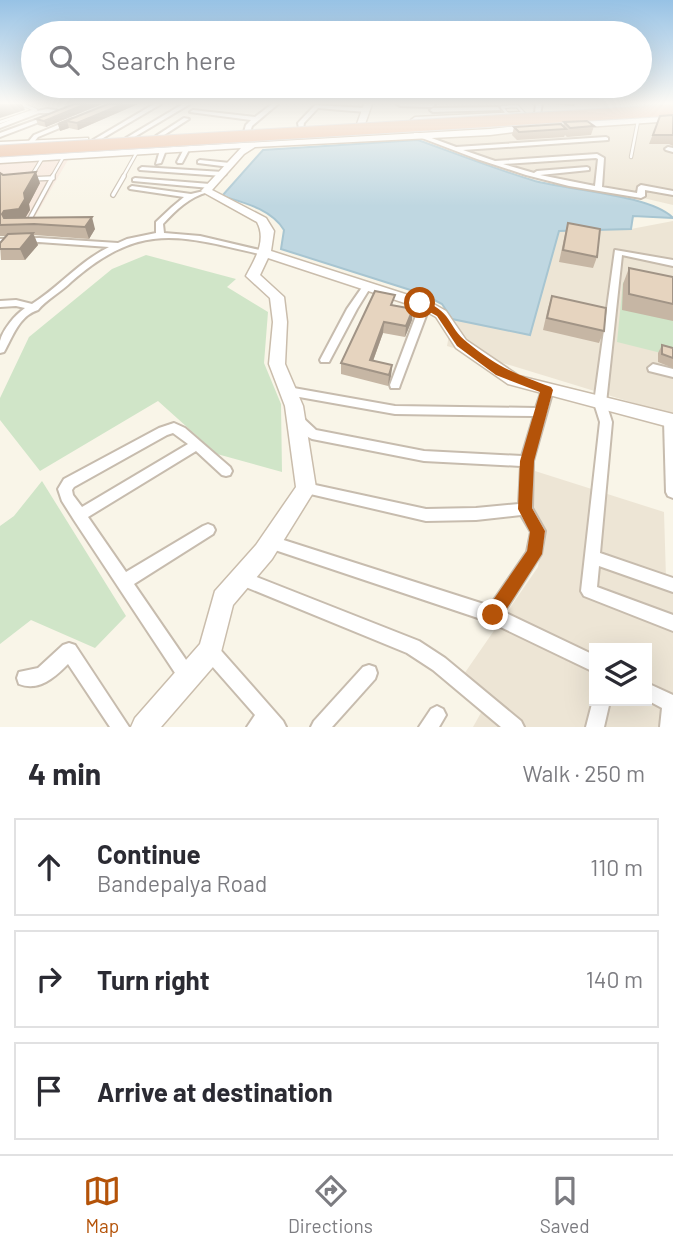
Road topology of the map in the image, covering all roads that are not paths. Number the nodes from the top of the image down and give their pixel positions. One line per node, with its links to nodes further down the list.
1 (34, 138): 12 (street)
2 (100, 138): 10 (street)
3 (129, 138): 10 (street)
4 (209, 138): 16 (highway, bridge)
5 (276, 138): 18 (highway, bridge)
6 (394, 138): 27 (street)
7 (427, 138): 14 (street)
8 (635, 138): 20 (lane)
9 (606, 139): 14 (street)
10 (96, 140): 12 (street)
11 (0, 145): 12 (street)
12 (28, 145)
13 (187, 148): 15 (street); 22 (street); 27 (street)
14 (454, 148): 25 (street)
15 (163, 150): 17 (street); 24 (street)
16 (0, 151)
17 (136, 152): 18 (street); 35 (lane)
18 (69, 153): 19 (street); 30 (lane)
19 (43, 157): 21 (street); 31 (lane)
20 (631, 157)
21 (0, 160)
22 (180, 162)
23 (200, 162): 27 (street)
24 (158, 163)
25 (493, 163): 29 (street); 33 (street)
26 (142, 169): 27 (street)
27 (224, 169): 27 (street); 37 (street); 40 (street)
28 (587, 169): 29 (street)
29 (528, 174): 33 (street)
30 (53, 178): 31 (lane); 36 (lane)
31 (30, 179): 32 (lane)
32 (18, 180)
33 (598, 188): 34 (street)
34 (673, 193)
35 (113, 195)
36 (19, 225)
37 (160, 234): 39 (street); 40 (street)
38 (0, 241): 39 (street)
39 (117, 245): 45 (street)
40 (264, 253): 42 (street); 52 (street)
41 (673, 262): 53 (street)
42 (366, 288): 44 (street); 47 (street)
43 (0, 304): 45 (street)
44 (425, 305): 50 (street); 51 (street)
45 (35, 308): 46 (street)
46 (0, 350)
47 (326, 360)
48 (653, 368): 49 (street)
49 (673, 373)
50 (396, 385)
51 (547, 390): 53 (street); 54 (street)
52 (288, 391): 54 (street); 55 (street)
53 (600, 403): 56 (street); 66 (street)
54 (542, 412): 58 (street)
55 (296, 418): 58 (street); 60 (street)
56 (672, 421): 61 (street)
57 (196, 445): 59 (street); 63 (street); 63 (street)
58 (527, 461): 62 (street)
59 (226, 471)
60 (306, 488): 62 (street); 65 (street)
61 (673, 492)
62 (525, 509): 70 (street)
63 (79, 516): 68 (street)
64 (208, 530): 68 (street)
65 (271, 542): 67 (street); 70 (street)
66 (592, 557): 69 (street); 71 (street)
67 (241, 578): 72 (street); 84 (street)
68 (124, 582): 75 (street)
69 (673, 585)
70 (493, 615): 73 (street)
71 (673, 623)
72 (210, 651): 75 (street); 80 (street)
73 (589, 662)
74 (369, 673): 83 (street)
75 (187, 677): 82 (street)
76 (25, 678): 81 (street)
77 (652, 694): 78 (street)
78 (672, 704): 86 (street)
79 (600, 706): 85 (street)
80 (266, 723)
81 (120, 727)
82 (144, 727)
83 (320, 727)
84 (515, 727)
85 (595, 727)
86 (669, 727)

